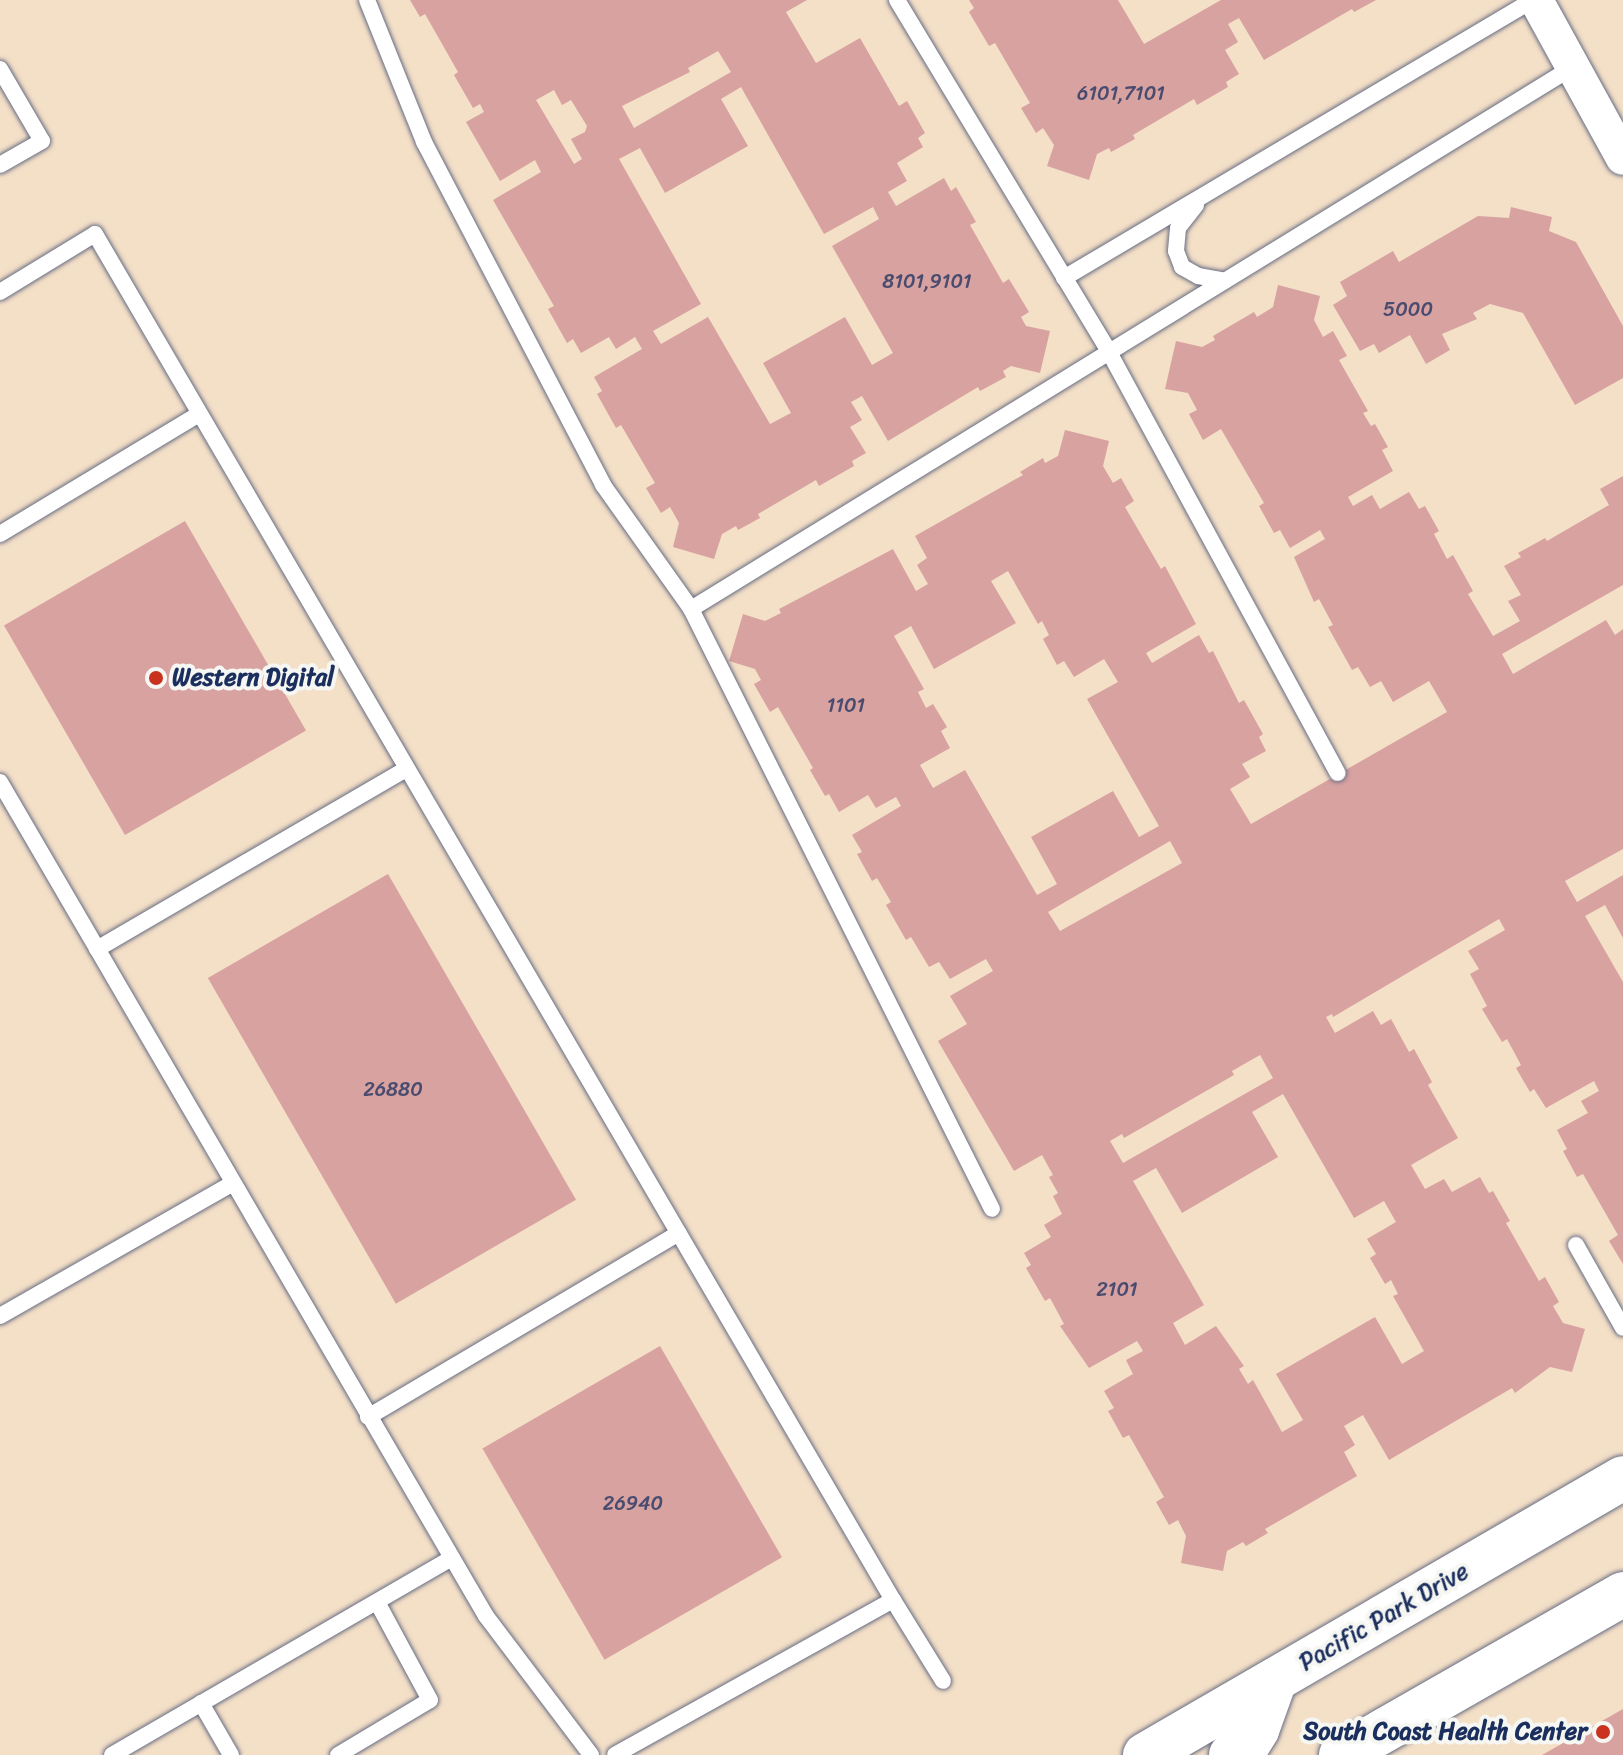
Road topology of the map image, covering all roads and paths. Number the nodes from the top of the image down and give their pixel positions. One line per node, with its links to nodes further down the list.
1 (367, 0): 15 (lane)
2 (897, 0): 9 (lane)
3 (1534, 0): 4 (street); 8 (lane)
4 (1573, 67): 6 (street); 10 (lane)
5 (0, 69): 7 (lane)
6 (1623, 158)
7 (0, 165)
8 (1205, 194): 9 (lane); 10 (lane)
9 (1064, 278): 12 (lane)
10 (1225, 281): 12 (lane)
11 (0, 292): 13 (lane)
12 (1109, 352): 15 (lane); 17 (lane)
13 (199, 414): 14 (lane); 16 (lane)
14 (0, 534)
15 (691, 609): 21 (lane)
16 (405, 770): 19 (lane); 22 (lane)
17 (1338, 773)
18 (1, 785): 19 (lane)
19 (97, 949): 20 (lane)
20 (233, 1183): 24 (lane); 26 (lane)
21 (992, 1209)
22 (679, 1233): 26 (lane); 30 (lane)
23 (1576, 1245): 25 (lane)
24 (0, 1316)
25 (1623, 1328)
26 (368, 1417): 28 (lane)
27 (1623, 1478): 32 (main road, Pacific Park Drive)
28 (452, 1558): 31 (lane); 38 (lane)
29 (1623, 1594): 42 (main road)
30 (893, 1600): 33 (lane); 39 (lane)
31 (377, 1602): 34 (lane); 37 (lane)
32 (1275, 1680): 40 (main road, Pacific Park Drive); 41 (main road)
33 (943, 1681)
34 (201, 1703): 35 (lane); 36 (lane)
35 (112, 1755)
36 (231, 1755)
37 (338, 1755)
38 (591, 1755)
39 (615, 1755)
40 (1145, 1755)
41 (1231, 1755)
42 (1341, 1755)

